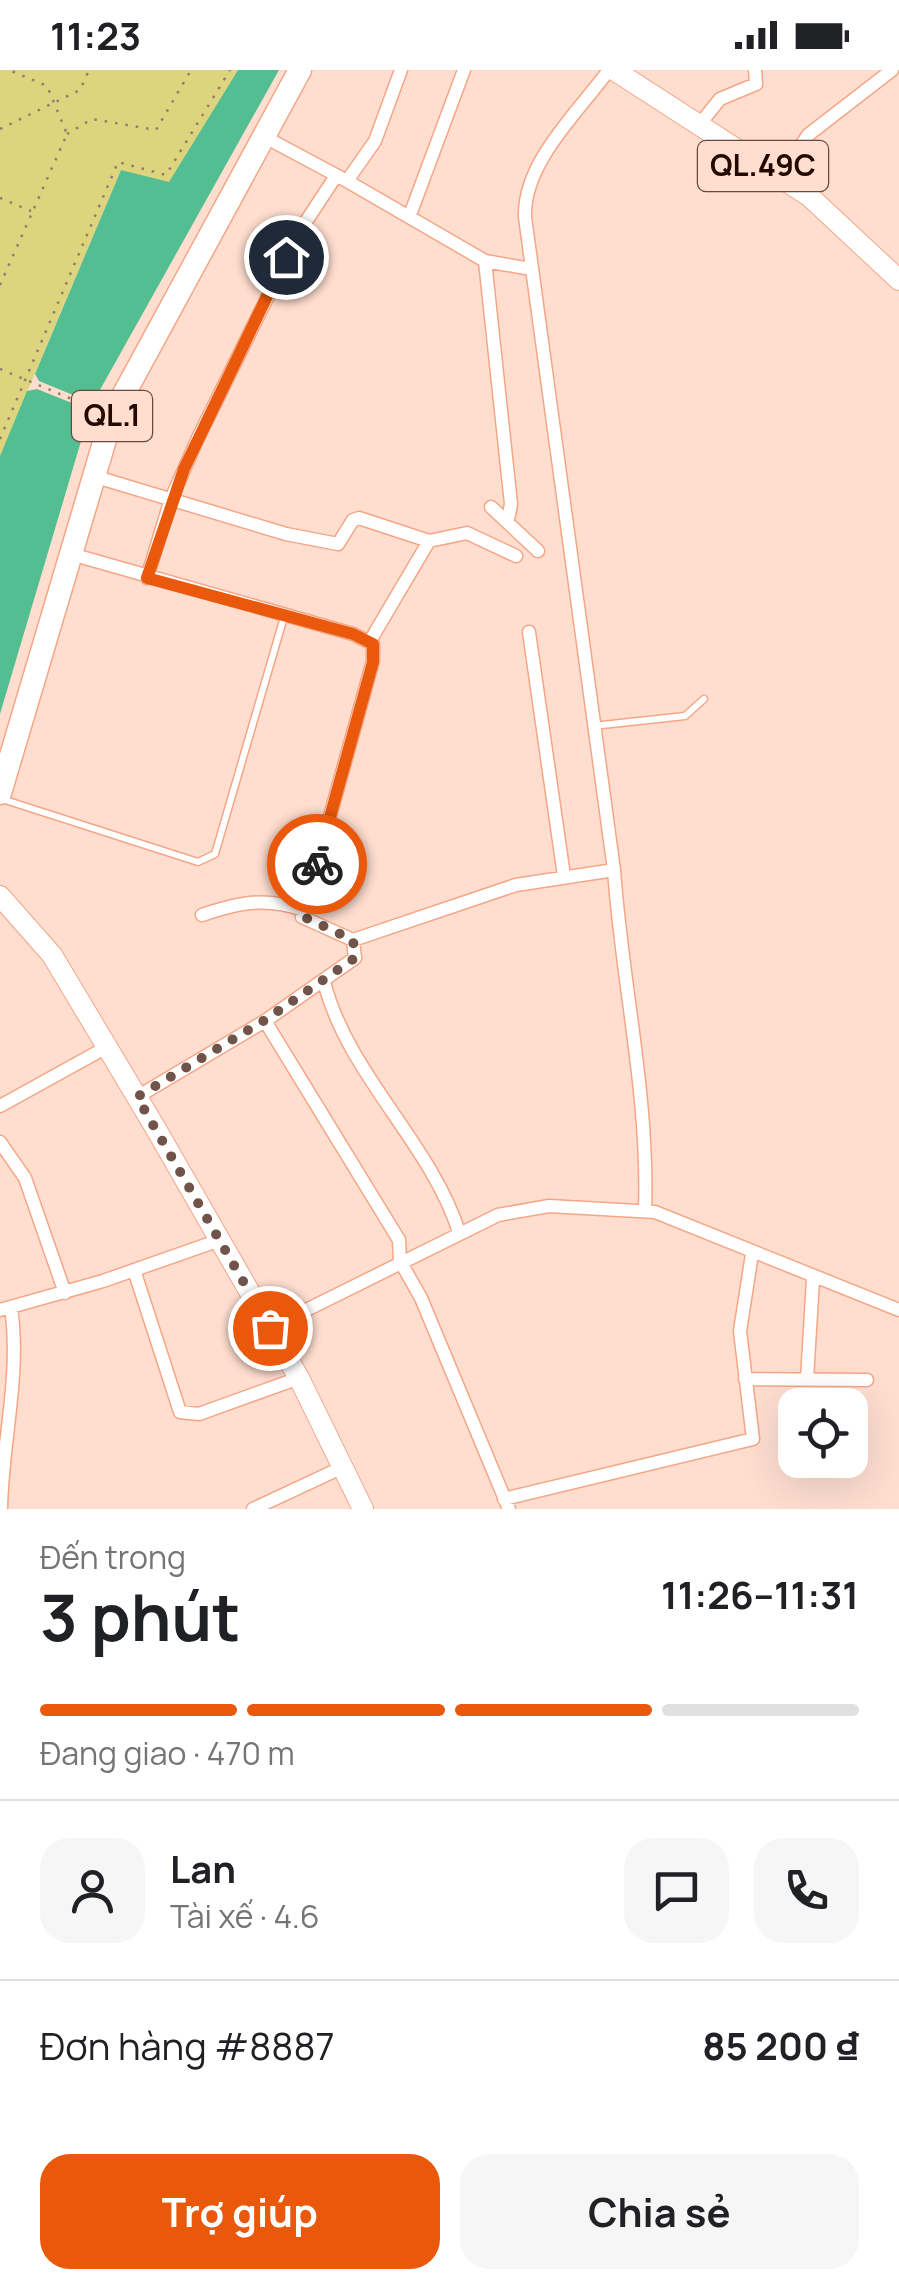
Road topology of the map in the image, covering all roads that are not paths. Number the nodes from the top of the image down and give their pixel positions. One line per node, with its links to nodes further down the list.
1 (300, 70): 8 (highway, QL.1)
2 (401, 70): 10 (street)
3 (464, 70): 11 (street)
4 (612, 70): 7 (main road, QL.49C); 13 (street)
5 (755, 70): 7 (street)
6 (892, 70): 9 (street)
7 (699, 125): 9 (main road, QL.49C)
8 (263, 136): 10 (street); 15 (highway, QL.1)
9 (780, 177): 14 (main road, QL.49C)
10 (342, 179): 11 (street); 16 (street)
11 (410, 215): 12 (street)
12 (485, 260): 13 (street); 18 (street)
13 (531, 269): 28 (street)
14 (899, 280)
15 (93, 476): 16 (street); 21 (highway, QL.1)
16 (171, 500): 19 (street); 23 (street)
17 (491, 507): 18 (street)
18 (508, 520): 20 (street)
19 (429, 541): 22 (street); 26 (street)
20 (538, 551)
21 (71, 554): 23 (street); 29 (highway, QL.1)
22 (516, 556)
23 (147, 578): 24 (street)
24 (284, 615): 26 (street); 29 (lane)
25 (530, 632): 31 (street)
26 (370, 641): 33 (street)
27 (704, 700): 28 (lane)
28 (592, 726): 30 (street)
29 (0, 796)
30 (614, 870): 31 (street); 42 (street)
31 (564, 876): 35 (street)
32 (0, 896): 38 (main road)
33 (304, 910): 34 (street); 35 (street)
34 (202, 915)
35 (353, 940): 36 (street)
36 (324, 982): 37 (street); 43 (street)
37 (265, 1020): 39 (street); 46 (street)
38 (105, 1048): 39 (main road); 40 (street)
39 (137, 1097): 44 (main road)
40 (0, 1106)
41 (0, 1142): 49 (street)
42 (645, 1210): 43 (street); 45 (street)
43 (459, 1232): 46 (street)
44 (217, 1240): 47 (street); 52 (main road)
45 (752, 1254): 48 (street); 54 (street)
46 (400, 1260): 52 (street); 59 (street)
47 (134, 1270): 49 (street); 53 (street)
48 (814, 1279): 51 (street); 55 (street)
49 (66, 1293): 50 (street)
50 (6, 1309): 57 (street)
51 (899, 1310)
52 (270, 1328): 53 (main road)
53 (298, 1378): 58 (main road)
54 (745, 1379): 55 (street); 59 (street)
55 (807, 1379): 56 (street)
56 (867, 1380)
57 (1, 1461): 60 (street)
58 (343, 1467): 61 (street); 62 (main road)
59 (507, 1504)
60 (2, 1509)
61 (253, 1509)
62 (363, 1509)

